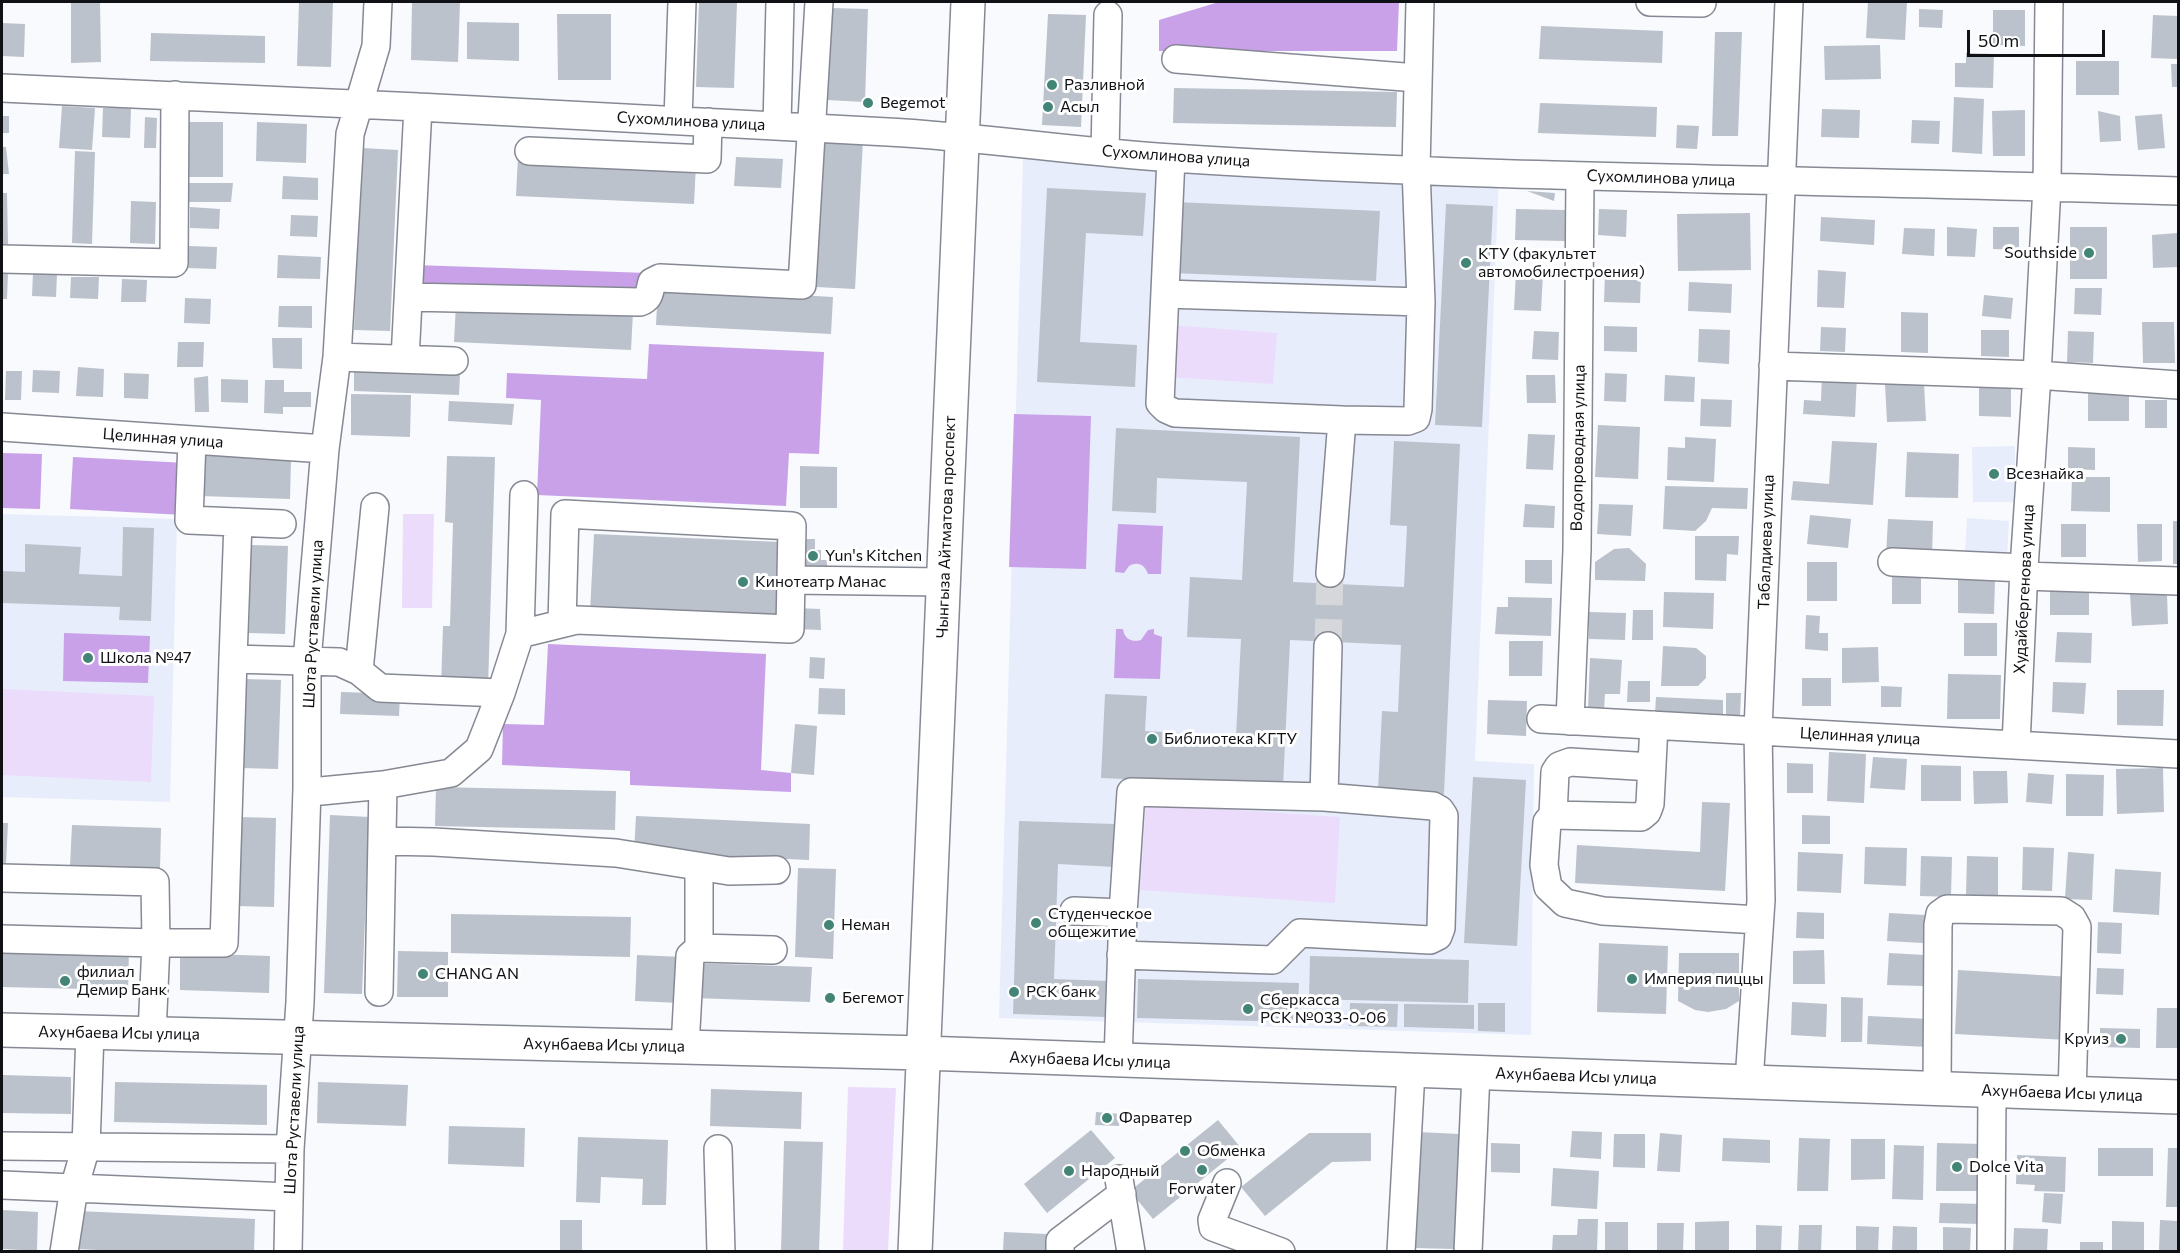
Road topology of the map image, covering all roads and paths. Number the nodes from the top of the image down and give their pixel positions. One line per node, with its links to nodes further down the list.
1 (378, 2): 16 (street, Шота Руставели улица)
2 (682, 2): 18 (street)
3 (780, 2): 20 (street)
4 (819, 2): 21 (street)
5 (968, 2): 22 (main road, Чынгыза Айтматова проспект)
6 (1420, 2): 13 (street)
7 (1650, 2): 10 (street)
8 (1789, 2): 28 (street, Табалдиева улица)
9 (2049, 2): 29 (street, Худайбергенова улица)
10 (1702, 3)
11 (1108, 15): 24 (street)
12 (1176, 58): 13 (street)
13 (1418, 78): 26 (street)
14 (2, 88): 15 (street, Сухомлинова улица)
15 (175, 95): 16 (street, Сухомлинова улица); 31 (street)
16 (359, 104): 17 (street, Сухомлинова улица); 35 (street, Шота Руставели улица)
17 (418, 107): 18 (street, Сухомлинова улица); 33 (street)
18 (678, 120): 19 (street, Сухомлинова улица)
19 (708, 122): 20 (street, Сухомлинова улица); 23 (street)
20 (777, 126): 21 (street, Сухомлинова улица)
21 (811, 128): 22 (street, Сухомлинова улица); 33 (street)
22 (962, 136): 24 (street, Сухомлинова улица); 54 (main road, Чынгыза Айтматова проспект)
23 (529, 151)
24 (1105, 152): 25 (street, Сухомлинова улица)
25 (1171, 158): 26 (street, Сухомлинова улица); 32 (street)
26 (1416, 169): 27 (street, Сухомлинова улица); 34 (street)
27 (1580, 176): 28 (street, Сухомлинова улица); 63 (street, Водопроводная улица)
28 (1781, 181): 29 (street, Сухомлинова улица); 38 (street, Табалдиева улица)
29 (2047, 186): 30 (street, Сухомлинова улица); 39 (street, Худайбергенова улица)
30 (2178, 191)
31 (2, 259)
32 (1165, 294): 34 (street); 41 (street)
33 (409, 297): 36 (street)
34 (1421, 302): 41 (street)
35 (337, 357): 36 (street); 44 (street, Шота Руставели улица)
36 (405, 359): 37 (street)
37 (454, 361)
38 (1773, 366): 39 (street); 65 (street, Табалдиева улица)
39 (2037, 375): 40 (street); 50 (street, Худайбергенова улица)
40 (2178, 385)
41 (1342, 420): 51 (street)
42 (2, 427): 43 (street, Целинная улица)
43 (192, 440): 44 (street, Целинная улица); 47 (street)
44 (325, 449): 59 (street, Шота Руставели улица)
45 (524, 495): 56 (street)
46 (375, 507): 60 (street)
47 (238, 522): 48 (street); 58 (street)
48 (282, 524)
49 (1892, 562): 50 (street)
50 (2024, 572): 53 (street); 66 (street, Худайбергенова улица)
51 (1330, 573)
52 (792, 580): 54 (street); 55 (street); 55 (street)
53 (2178, 581)
54 (943, 582): 91 (main road, Чынгыза Айтматова проспект)
55 (562, 623): 56 (street)
56 (520, 634): 61 (street)
57 (1328, 646): 71 (street)
58 (233, 659): 59 (street); 81 (street)
59 (307, 661): 60 (street); 70 (street, Шота Руставели улица)
60 (360, 671): 61 (street)
61 (501, 693): 69 (street)
62 (1540, 719): 63 (street, Целинная улица)
63 (1570, 721): 64 (street, Целинная улица)
64 (1654, 725): 65 (street, Целинная улица); 68 (street)
65 (1758, 730): 66 (street, Целинная улица); 79 (street, Табалдиева улица)
66 (2016, 745): 67 (street, Целинная улица)
67 (2178, 754)
68 (1652, 767): 72 (street); 72 (street)
69 (383, 785): 70 (street); 73 (street)
70 (307, 789): 89 (street, Шота Руставели улица)
71 (1324, 797): 78 (street); 84 (street)
72 (1553, 815): 79 (street)
73 (382, 841): 74 (street); 85 (street)
74 (699, 867): 75 (street); 82 (street)
75 (776, 870)
76 (2, 878): 81 (street)
77 (1074, 911): 78 (street)
78 (1123, 913): 84 (street)
79 (1759, 920): 95 (street, Табалдиева улица)
80 (2, 939): 81 (street)
81 (156, 943): 88 (street)
82 (699, 948): 83 (street); 90 (street)
83 (773, 950)
84 (1121, 955): 92 (street)
85 (378, 992)
86 (2, 1030): 87 (main road, Ахунбаева Исы улица)
87 (90, 1032): 88 (main road, Ахунбаева Исы улица); 101 (street)
88 (152, 1034): 89 (main road, Ахунбаева Исы улица)
89 (298, 1038): 90 (main road, Ахунбаева Исы улица); 102 (street, Шота Руставели улица)
90 (685, 1047): 91 (main road, Ахунбаева Исы улица)
91 (923, 1053): 92 (main road, Ахунбаева Исы улица); 111 (main road, Чынгыза Айтматова проспект)
92 (1118, 1061): 93 (main road, Ахунбаева Исы улица)
93 (1411, 1071): 94 (main road, Ахунбаева Исы улица); 115 (street)
94 (1476, 1073): 95 (main road, Ахунбаева Исы улица); 116 (street)
95 (1749, 1082): 96 (main road, Ахунбаева Исы улица)
96 (1937, 1089): 97 (main road, Ахунбаева Исы улица); 98 (street)
97 (1992, 1091): 98 (main road, Ахунбаева Исы улица); 117 (street)
98 (2072, 1094): 99 (main road, Ахунбаева Исы улица)
99 (2178, 1098)
100 (2, 1146): 101 (street)
101 (86, 1147): 102 (street); 106 (street)
102 (290, 1149): 107 (street, Шота Руставели улица)
103 (717, 1149): 110 (street)
104 (1227, 1183): 114 (street)
105 (2, 1185): 106 (street)
106 (74, 1188): 107 (street); 108 (street)
107 (289, 1197): 109 (street, Шота Руставели улица)
108 (64, 1251)
109 (288, 1251)
110 (721, 1251)
111 (915, 1251)
112 (1060, 1251): 113 (street)
113 (1131, 1251)
114 (1281, 1251)
115 (1401, 1251)
116 (1468, 1251)
117 (1991, 1251)

